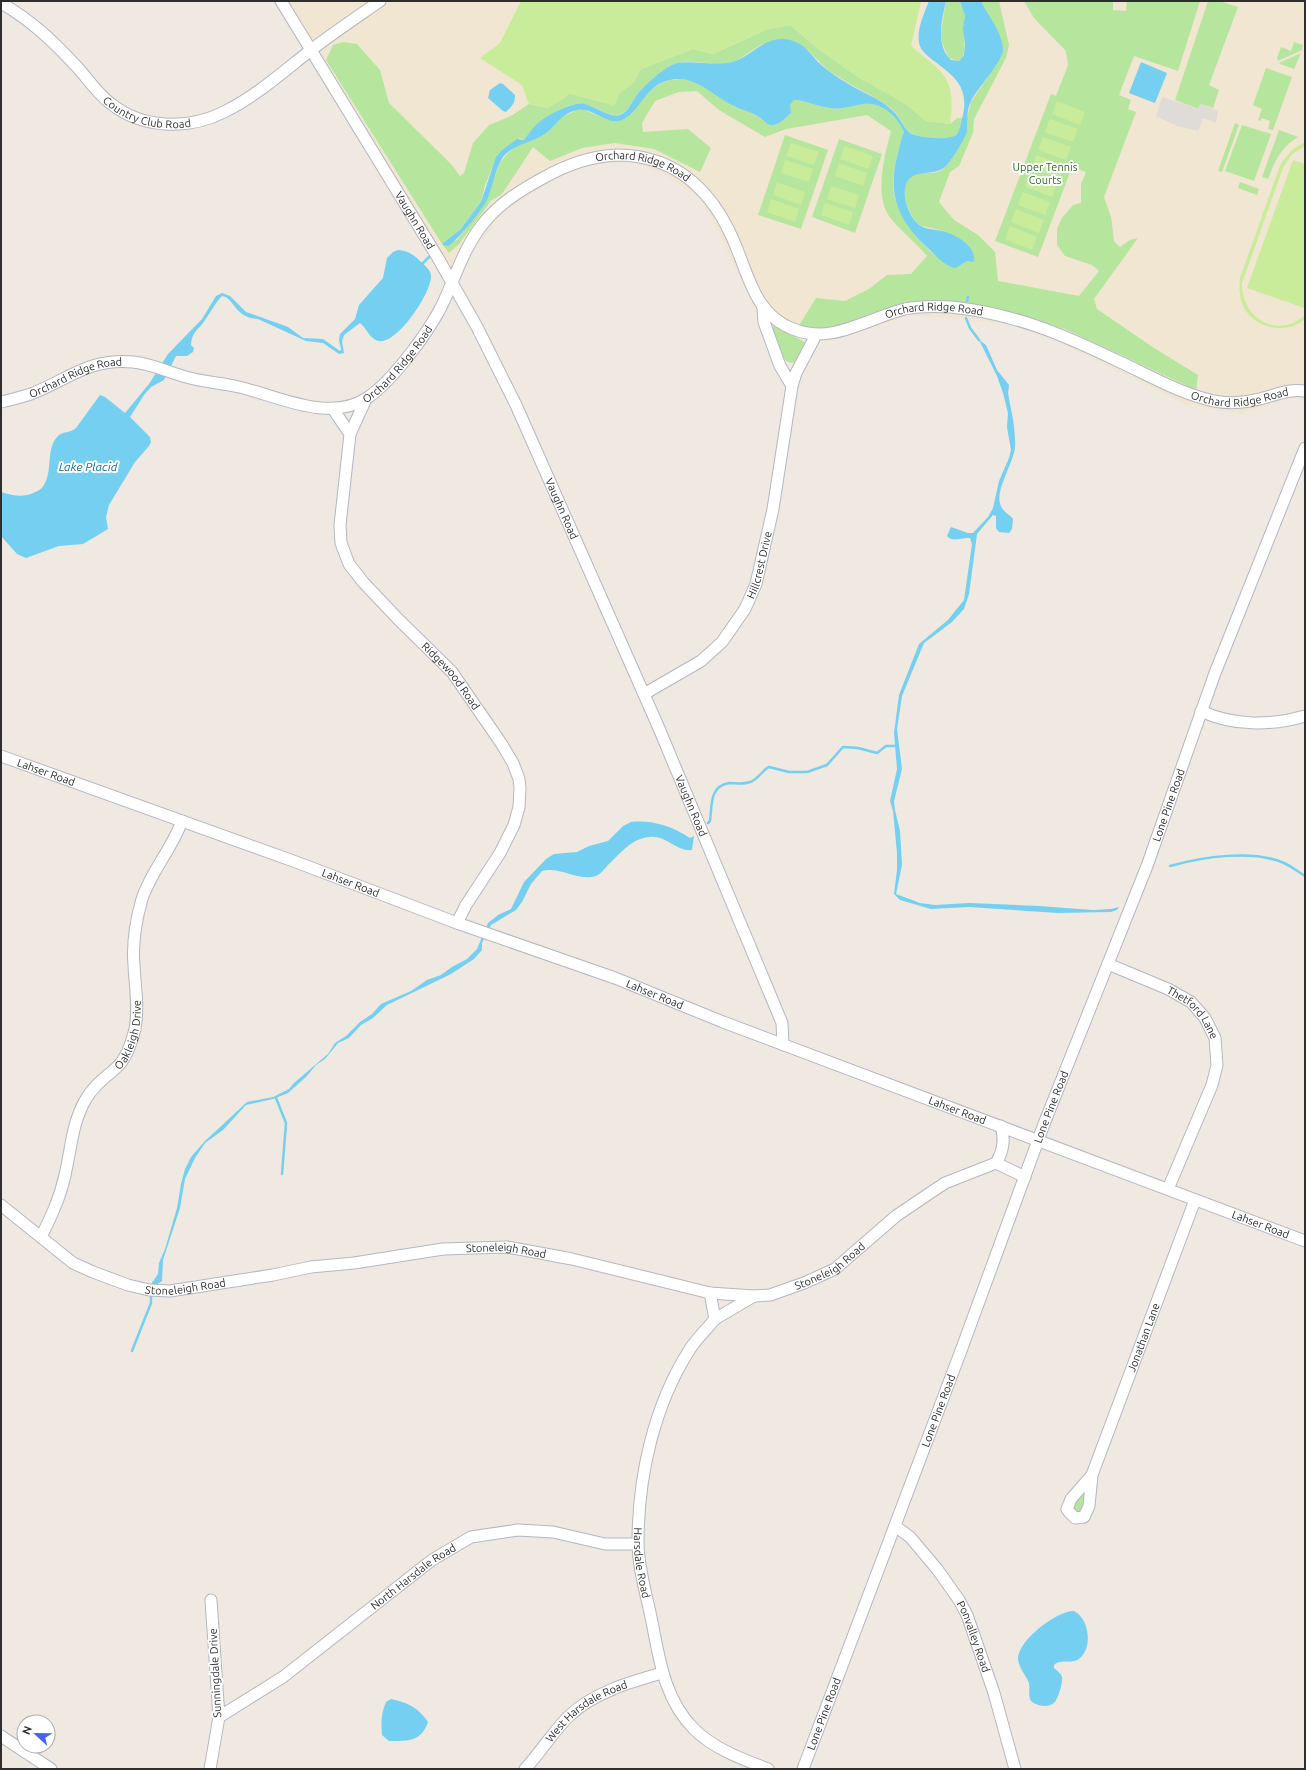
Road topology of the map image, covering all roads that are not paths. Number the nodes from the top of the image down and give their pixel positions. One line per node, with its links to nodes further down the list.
1 (281, 1): 4 (street, Vaughn Road)
2 (380, 1): 4 (street, Country Club Road)
3 (1, 3): 4 (street, Country Club Road)
4 (310, 51): 5 (street, Vaughn Road)
5 (452, 282): 6 (street, Orchard Ridge Road); 10 (street, Orchard Ridge Road); 15 (street, Vaughn Road)
6 (763, 308): 7 (street, Orchard Ridge Road); 8 (street)
7 (816, 335): 8 (street, Hillcrest Drive); 9 (street, Orchard Ridge Road)
8 (792, 386): 15 (street, Hillcrest Drive)
9 (1305, 391)
10 (366, 399): 12 (street, Orchard Ridge Road); 13 (street, Ridgewood Road)
11 (1, 402): 12 (street, Orchard Ridge Road)
12 (333, 409): 13 (street)
13 (350, 434): 20 (street, Ridgewood Road)
14 (1305, 448): 16 (street, Lone Pine Road)
15 (644, 694): 22 (street, Vaughn Road)
16 (1201, 711): 17 (street); 21 (street, Lone Pine Road)
17 (1305, 716)
18 (1, 756): 19 (street, Lahser Road)
19 (182, 821): 20 (street, Lahser Road); 30 (street, Oakleigh Drive)
20 (457, 922): 22 (street, Lahser Road)
21 (1108, 964): 24 (street, Lone Pine Road); 27 (street, Thetford Lane)
22 (783, 1045): 23 (street, Lahser Road)
23 (1002, 1126): 24 (street, Lahser Road); 25 (street)
24 (1038, 1140): 26 (street, Lone Pine Road); 27 (street, Lahser Road)
25 (996, 1163): 26 (street); 33 (street, Stoneleigh Road)
26 (1025, 1177): 36 (street, Lone Pine Road)
27 (1168, 1189): 28 (street, Lahser Road)
28 (1195, 1200): 31 (street, Lahser Road); 35 (street, Jonathan Lane)
29 (1, 1205): 30 (street, Stoneleigh Road)
30 (40, 1237): 32 (street, Stoneleigh Road)
31 (1305, 1240)
32 (710, 1293): 33 (street, Stoneleigh Road); 34 (street)
33 (754, 1296): 34 (street, Harsdale Road)
34 (716, 1319): 37 (street, Harsdale Road)
35 (1092, 1474)
36 (895, 1526): 46 (street, Lone Pine Road); 47 (street, Ponvalley Road)
37 (638, 1544): 39 (street, Harsdale Road); 40 (street, North Harsdale Road)
38 (211, 1600): 40 (street, Sunningdale Drive)
39 (662, 1673): 44 (street, West Harsdale Road); 45 (street, Harsdale Road)
40 (219, 1717): 43 (street, Sunningdale Drive)
41 (1, 1736): 42 (street)
42 (51, 1769)
43 (210, 1769)
44 (524, 1769)
45 (768, 1769)
46 (803, 1769)
47 (1015, 1769)

